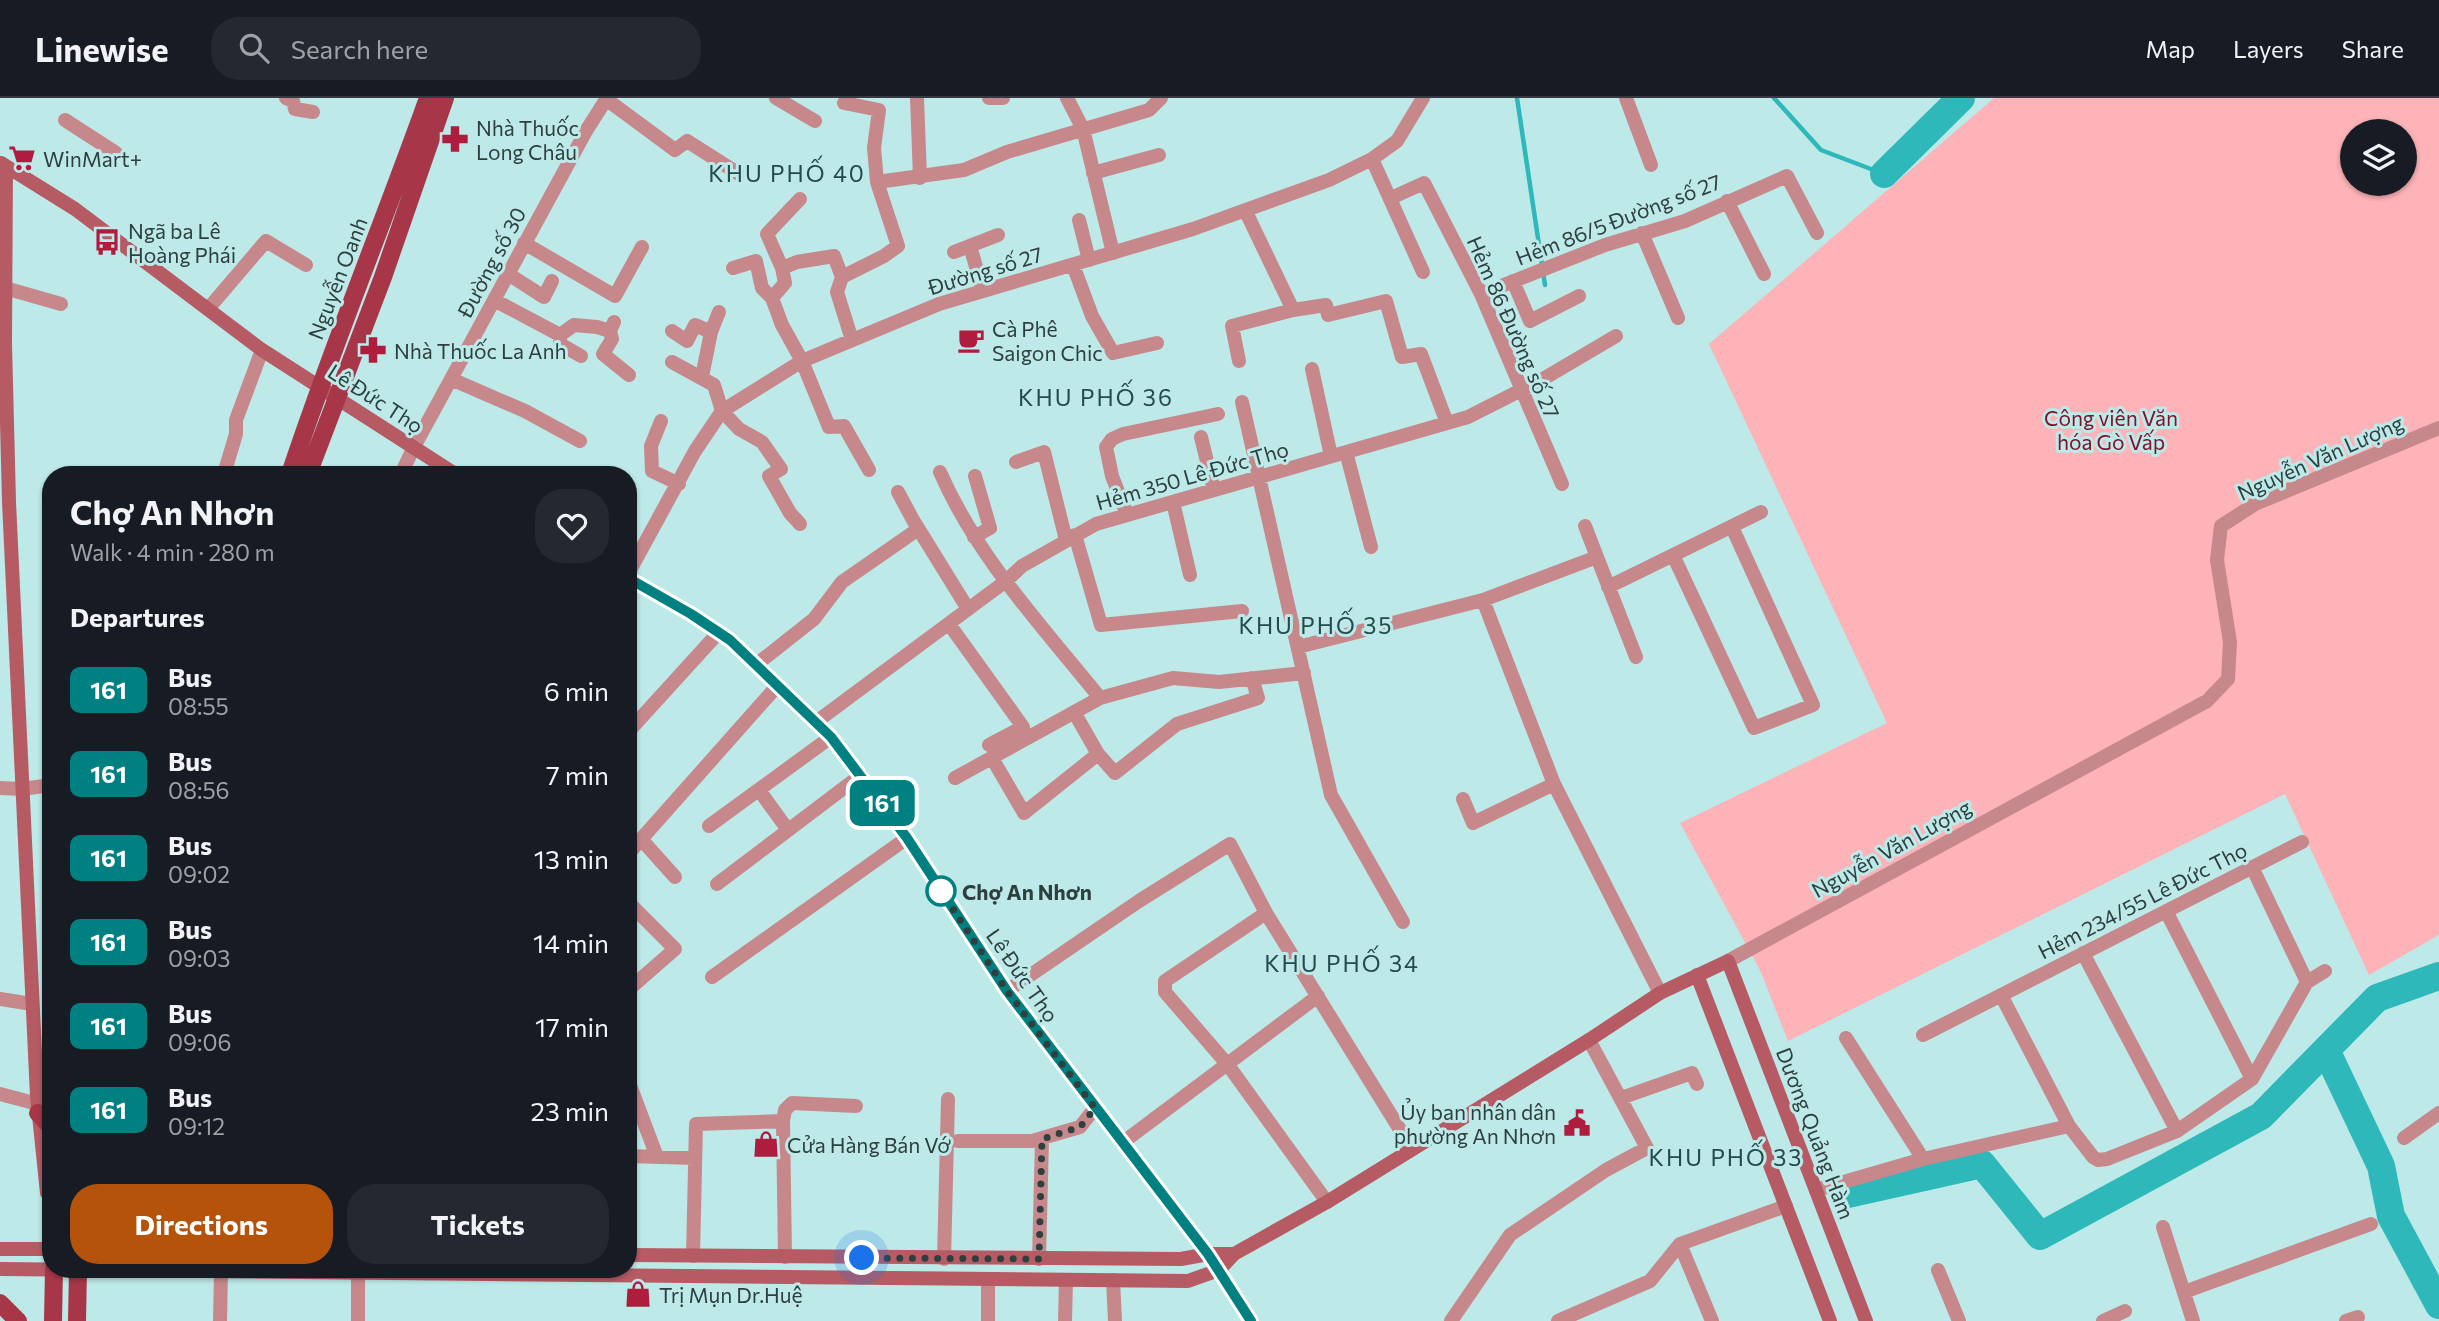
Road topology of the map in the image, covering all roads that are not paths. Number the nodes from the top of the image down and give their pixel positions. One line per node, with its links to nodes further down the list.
1 (286, 98): 14 (street)
2 (428, 98): 79 (main road, Nguyễn Oanh)
3 (445, 98): 81 (main road, Nguyễn Oanh)
4 (776, 98): 16 (street)
5 (917, 98): 25 (street)
6 (989, 98): 7 (street)
7 (1003, 98)
8 (1067, 98): 17 (street)
9 (1161, 98): 17 (street)
10 (1423, 98): 20 (street, Đường số 27)
11 (1626, 98): 22 (street)
12 (606, 99): 24 (street); 36 (street, Đường số 30)
13 (844, 103): 26 (street)
14 (313, 112)
15 (65, 120): 18 (street)
16 (815, 121)
17 (1083, 129): 23 (street); 25 (street)
18 (116, 153)
19 (1159, 155): 23 (street)
20 (1373, 159): 27 (street); 30 (street, Đường số 27)
21 (3, 164): 32 (street); 59 (street, Lê Đức Thọ)
22 (1651, 165)
23 (1093, 173): 40 (street)
24 (739, 174)
25 (920, 178): 26 (street)
26 (877, 182): 49 (street)
27 (1391, 198): 46 (street); 54 (street, Hẻm 86 Đường số 27)
28 (800, 199): 45 (street)
29 (1727, 201): 33 (street, Hẻm 86/5 Đường số 27); 34 (street, Hẻm 86/5 Đường số 27); 48 (street)
30 (1246, 212): 40 (street, Đường số 27); 60 (street)
31 (1079, 220): 41 (street)
32 (3, 233): 52 (street)
33 (1642, 233): 51 (street, Hẻm 86/5 Đường số 27); 62 (street)
34 (1817, 233)
35 (998, 235): 37 (street)
36 (524, 243): 38 (street); 47 (street, Đường số 30)
37 (970, 246): 39 (street); 53 (street)
38 (642, 247)
39 (954, 253)
40 (1114, 253): 41 (street, Đường số 27)
41 (1089, 260): 43 (street, Đường số 27)
42 (306, 265): 59 (street)
43 (1073, 265): 53 (street, Đường số 27); 69 (street)
44 (733, 268): 56 (street)
45 (782, 268): 49 (street); 56 (street)
46 (1423, 272)
47 (508, 274): 50 (street); 57 (street, Đường số 30)
48 (1764, 274)
49 (842, 277): 68 (street)
50 (552, 281)
51 (1513, 281): 54 (street, Hẻm 86/5 Đường số 27); 55 (street)
52 (4, 282): 58 (street); 63 (street)
53 (983, 291): 68 (street, Đường số 27)
54 (1481, 293): 80 (street, Hẻm 86 Đường số 27)
55 (1579, 296)
56 (772, 298): 72 (street)
57 (494, 300): 66 (street); 78 (street, Đường số 30)
58 (61, 304)
59 (208, 309): 70 (street, Lê Đức Thọ)
60 (1293, 310): 73 (street); 86 (street)
61 (719, 312): 65 (street)
62 (1678, 318)
63 (3, 321): 107 (street)
64 (671, 331): 65 (street)
65 (711, 332): 77 (street)
66 (560, 335): 71 (street); 76 (street)
67 (1616, 336): 80 (street, Hẻm 350 Lê Đức Thọ)
68 (852, 340): 72 (street, Đường số 27)
69 (1157, 343)
70 (262, 350): 79 (street, Lê Đức Thọ); 94 (street)
71 (582, 356)
72 (802, 361): 83 (street, Đường số 27); 99 (street)
73 (1239, 361)
74 (672, 362): 77 (street)
75 (1312, 369): 92 (street)
76 (629, 375)
77 (702, 377): 83 (street)
78 (451, 379): 89 (street); 90 (street, Đường số 30)
79 (320, 388): 81 (street, Lê Đức Thọ); 95 (main road, Nguyễn Oanh)
80 (1522, 390): 86 (street, Hẻm 350 Lê Đức Thọ); 104 (street, Hẻm 86 Đường số 27)
81 (337, 399): 90 (street, Lê Đức Thọ); 96 (main road, Nguyễn Oanh)
82 (1242, 402): 102 (street)
83 (722, 411): 103 (street, Đường số 27); 111 (street)
84 (1218, 414): 110 (street)
85 (661, 421): 103 (street)
86 (1447, 423): 91 (street, Hẻm 350 Lê Đức Thọ)
87 (2439, 428): 165 (street, Nguyễn Văn Lượng)
88 (1201, 438): 105 (street)
89 (580, 441)
90 (414, 447): 97 (street, Đường số 30); 98 (street, Lê Đức Thọ)
91 (1346, 452): 92 (street, Hẻm 350 Lê Đức Thọ); 117 (street)
92 (1331, 456): 102 (street, Hẻm 350 Lê Đức Thọ)
93 (1016, 462): 116 (street)
94 (226, 466)
95 (293, 466)
96 (311, 466)
97 (405, 466)
98 (443, 466)
99 (869, 470)
100 (940, 472): 115 (street)
101 (975, 476): 115 (street)
102 (1259, 477): 105 (street, Hẻm 350 Lê Đức Thọ); 130 (street)
103 (679, 484): 120 (street, Đường số 27)
104 (1562, 484)
105 (1214, 490): 108 (street, Hẻm 350 Lê Đức Thọ)
106 (898, 492): 126 (street)
107 (5, 502): 148 (street)
108 (1173, 502): 110 (street, Hẻm 350 Lê Đức Thọ); 121 (street)
109 (1761, 512): 113 (street)
110 (1127, 515): 116 (street, Hẻm 350 Lê Đức Thọ)
111 (800, 524)
112 (1585, 526): 119 (street)
113 (1732, 527): 118 (street); 118 (street)
114 (914, 532): 132 (street)
115 (974, 537): 123 (street)
116 (1071, 537): 123 (street, Hẻm 350 Lê Đức Thọ); 127 (street)
117 (1371, 547)
118 (1673, 555): 124 (street)
119 (1597, 557): 124 (street); 125 (street)
120 (637, 560)
121 (1190, 575)
122 (637, 582): 129 (street, Lê Đức Thọ)
123 (1006, 582): 126 (street, Hẻm 350 Lê Đức Thọ); 136 (street)
124 (1608, 587): 131 (street)
125 (1483, 600): 130 (street); 145 (street)
126 (968, 609): 128 (street, Hẻm 350 Lê Đức Thọ)
127 (1242, 611)
128 (949, 624): 139 (street, Hẻm 350 Lê Đức Thọ); 141 (street)
129 (719, 632): 132 (street, Lê Đức Thọ); 138 (street)
130 (1298, 647): 133 (street)
131 (1636, 657)
132 (757, 664): 135 (street, Lê Đức Thọ)
133 (1304, 673): 134 (street); 163 (street)
134 (1252, 678): 136 (street); 142 (street)
135 (778, 685): 139 (street, Lê Đức Thọ); 154 (street)
136 (1100, 698): 137 (street)
137 (1074, 712): 141 (street); 142 (street)
138 (637, 722)
139 (816, 722): 140 (street, Lê Đức Thọ)
140 (831, 737): 143 (street, Lê Đức Thọ); 149 (street)
141 (991, 751): 142 (street); 144 (street)
142 (1098, 754)
143 (861, 775): 152 (street); 153 (street, Lê Đức Thọ)
144 (955, 778)
145 (1554, 784): 150 (street); 172 (street)
146 (42, 786): 148 (street)
147 (1, 789): 148 (street)
148 (22, 789): 176 (street)
149 (759, 790): 151 (street); 152 (street)
150 (1463, 799)
151 (709, 826)
152 (788, 830): 159 (street)
153 (907, 838): 168 (street); 171 (street, Lê Đức Thọ)
154 (641, 839): 156 (street); 158 (street)
155 (2302, 842): 157 (street, Hẻm 234/55 Lê Đức Thọ)
156 (637, 844)
157 (2252, 867): 161 (street, Hẻm 234/55 Lê Đức Thọ); 170 (street)
158 (675, 877)
159 (717, 884)
160 (637, 910): 169 (street)
161 (2165, 911): 164 (street, Hẻm 234/55 Lê Đức Thọ); 181 (street)
162 (1266, 913): 171 (street); 174 (street); 180 (street)
163 (1403, 922)
164 (2083, 953): 173 (street, Hẻm 234/55 Lê Đức Thọ); 194 (street)
165 (1728, 961): 167 (street, Nguyễn Văn Lượng); 205 (street, Dương Quảng Hàm)
166 (2325, 971): 170 (street)
167 (1698, 975): 172 (street, Nguyễn Văn Lượng); 207 (street)
168 (712, 977)
169 (637, 982)
170 (2307, 982): 181 (street)
171 (1007, 991): 188 (street, Lê Đức Thọ)
172 (1660, 993): 179 (street, Nguyễn Văn Lượng)
173 (2001, 995): 177 (street, Hẻm 234/55 Lê Đức Thọ); 193 (street)
174 (1318, 996): 180 (street); 200 (street)
175 (0, 999): 176 (street)
176 (32, 1004): 189 (street)
177 (1923, 1035)
178 (1846, 1038): 204 (street)
179 (1589, 1040): 184 (street); 200 (street, Nguyễn Văn Lượng)
180 (1228, 1065): 198 (street); 206 (street)
181 (2252, 1079): 194 (street)
182 (1698, 1084): 184 (street)
183 (0, 1094): 189 (street)
184 (1621, 1098): 244 (street)
185 (948, 1099): 218 (street)
186 (637, 1104): 202 (street)
187 (856, 1105): 192 (street)
188 (1095, 1108): 196 (street); 198 (street, Lê Đức Thọ)
189 (38, 1109): 191 (main road); 199 (street)
190 (2439, 1113): 195 (street)
191 (42, 1115)
192 (783, 1121): 203 (street); 217 (street)
193 (2069, 1126): 194 (street); 204 (street)
194 (2178, 1131)
195 (2404, 1138)
196 (1042, 1139): 197 (street); 219 (street)
197 (958, 1141)
198 (1122, 1143): 213 (street, Lê Đức Thọ)
199 (42, 1146)
200 (1412, 1149): 206 (street, Nguyễn Văn Lượng)
201 (637, 1156): 202 (street)
202 (657, 1157): 203 (street)
203 (695, 1158): 216 (street)
204 (1923, 1159): 205 (street)
205 (1816, 1191): 248 (street, Dương Quảng Hàm)
206 (1327, 1202): 214 (street, Nguyễn Văn Lượng)
207 (1786, 1206): 210 (street); 247 (street)
208 (2371, 1224): 232 (street)
209 (2163, 1227): 232 (street)
210 (1680, 1244): 245 (street); 246 (street)
211 (0, 1249): 212 (street)
212 (42, 1249)
213 (1208, 1254): 214 (street, Nguyễn Văn Lượng); 219 (street, Nguyễn Văn Lượng); 222 (street, Lê Đức Thọ)
214 (1234, 1254): 222 (street, Nguyễn Văn Lượng)
215 (637, 1255): 216 (street, Nguyễn Văn Lượng)
216 (693, 1256): 217 (street, Nguyễn Văn Lượng)
217 (785, 1257): 218 (street, Nguyễn Văn Lượng)
218 (944, 1259): 219 (street, Nguyễn Văn Lượng)
219 (1039, 1259)
220 (0, 1269): 221 (street, Nguyễn Văn Lượng)
221 (42, 1269)
222 (1219, 1270): 231 (street, Nguyễn Văn Lượng); 243 (street, Lê Đức Thọ)
223 (1938, 1270): 249 (street)
224 (637, 1274): 229 (street, Nguyễn Văn Lượng)
225 (54, 1278): 236 (main road)
226 (78, 1278): 237 (main road)
227 (221, 1278): 238 (street)
228 (358, 1278): 239 (street)
229 (988, 1279): 230 (street, Nguyễn Văn Lượng); 240 (street)
230 (1066, 1280): 231 (street, Nguyễn Văn Lượng); 241 (street)
231 (1113, 1280): 242 (street)
232 (2184, 1292): 251 (street)
233 (0, 1303): 235 (main road)
234 (2125, 1311): 250 (street)
235 (18, 1321)
236 (53, 1321)
237 (77, 1321)
238 (220, 1321)
239 (358, 1321)
240 (988, 1321)
241 (1065, 1321)
242 (1115, 1321)
243 (1251, 1321)
244 (1451, 1321)
245 (1558, 1321)
246 (1712, 1321)
247 (1830, 1321)
248 (1866, 1321)
249 (1959, 1321)
250 (2103, 1321)
251 (2193, 1321)

